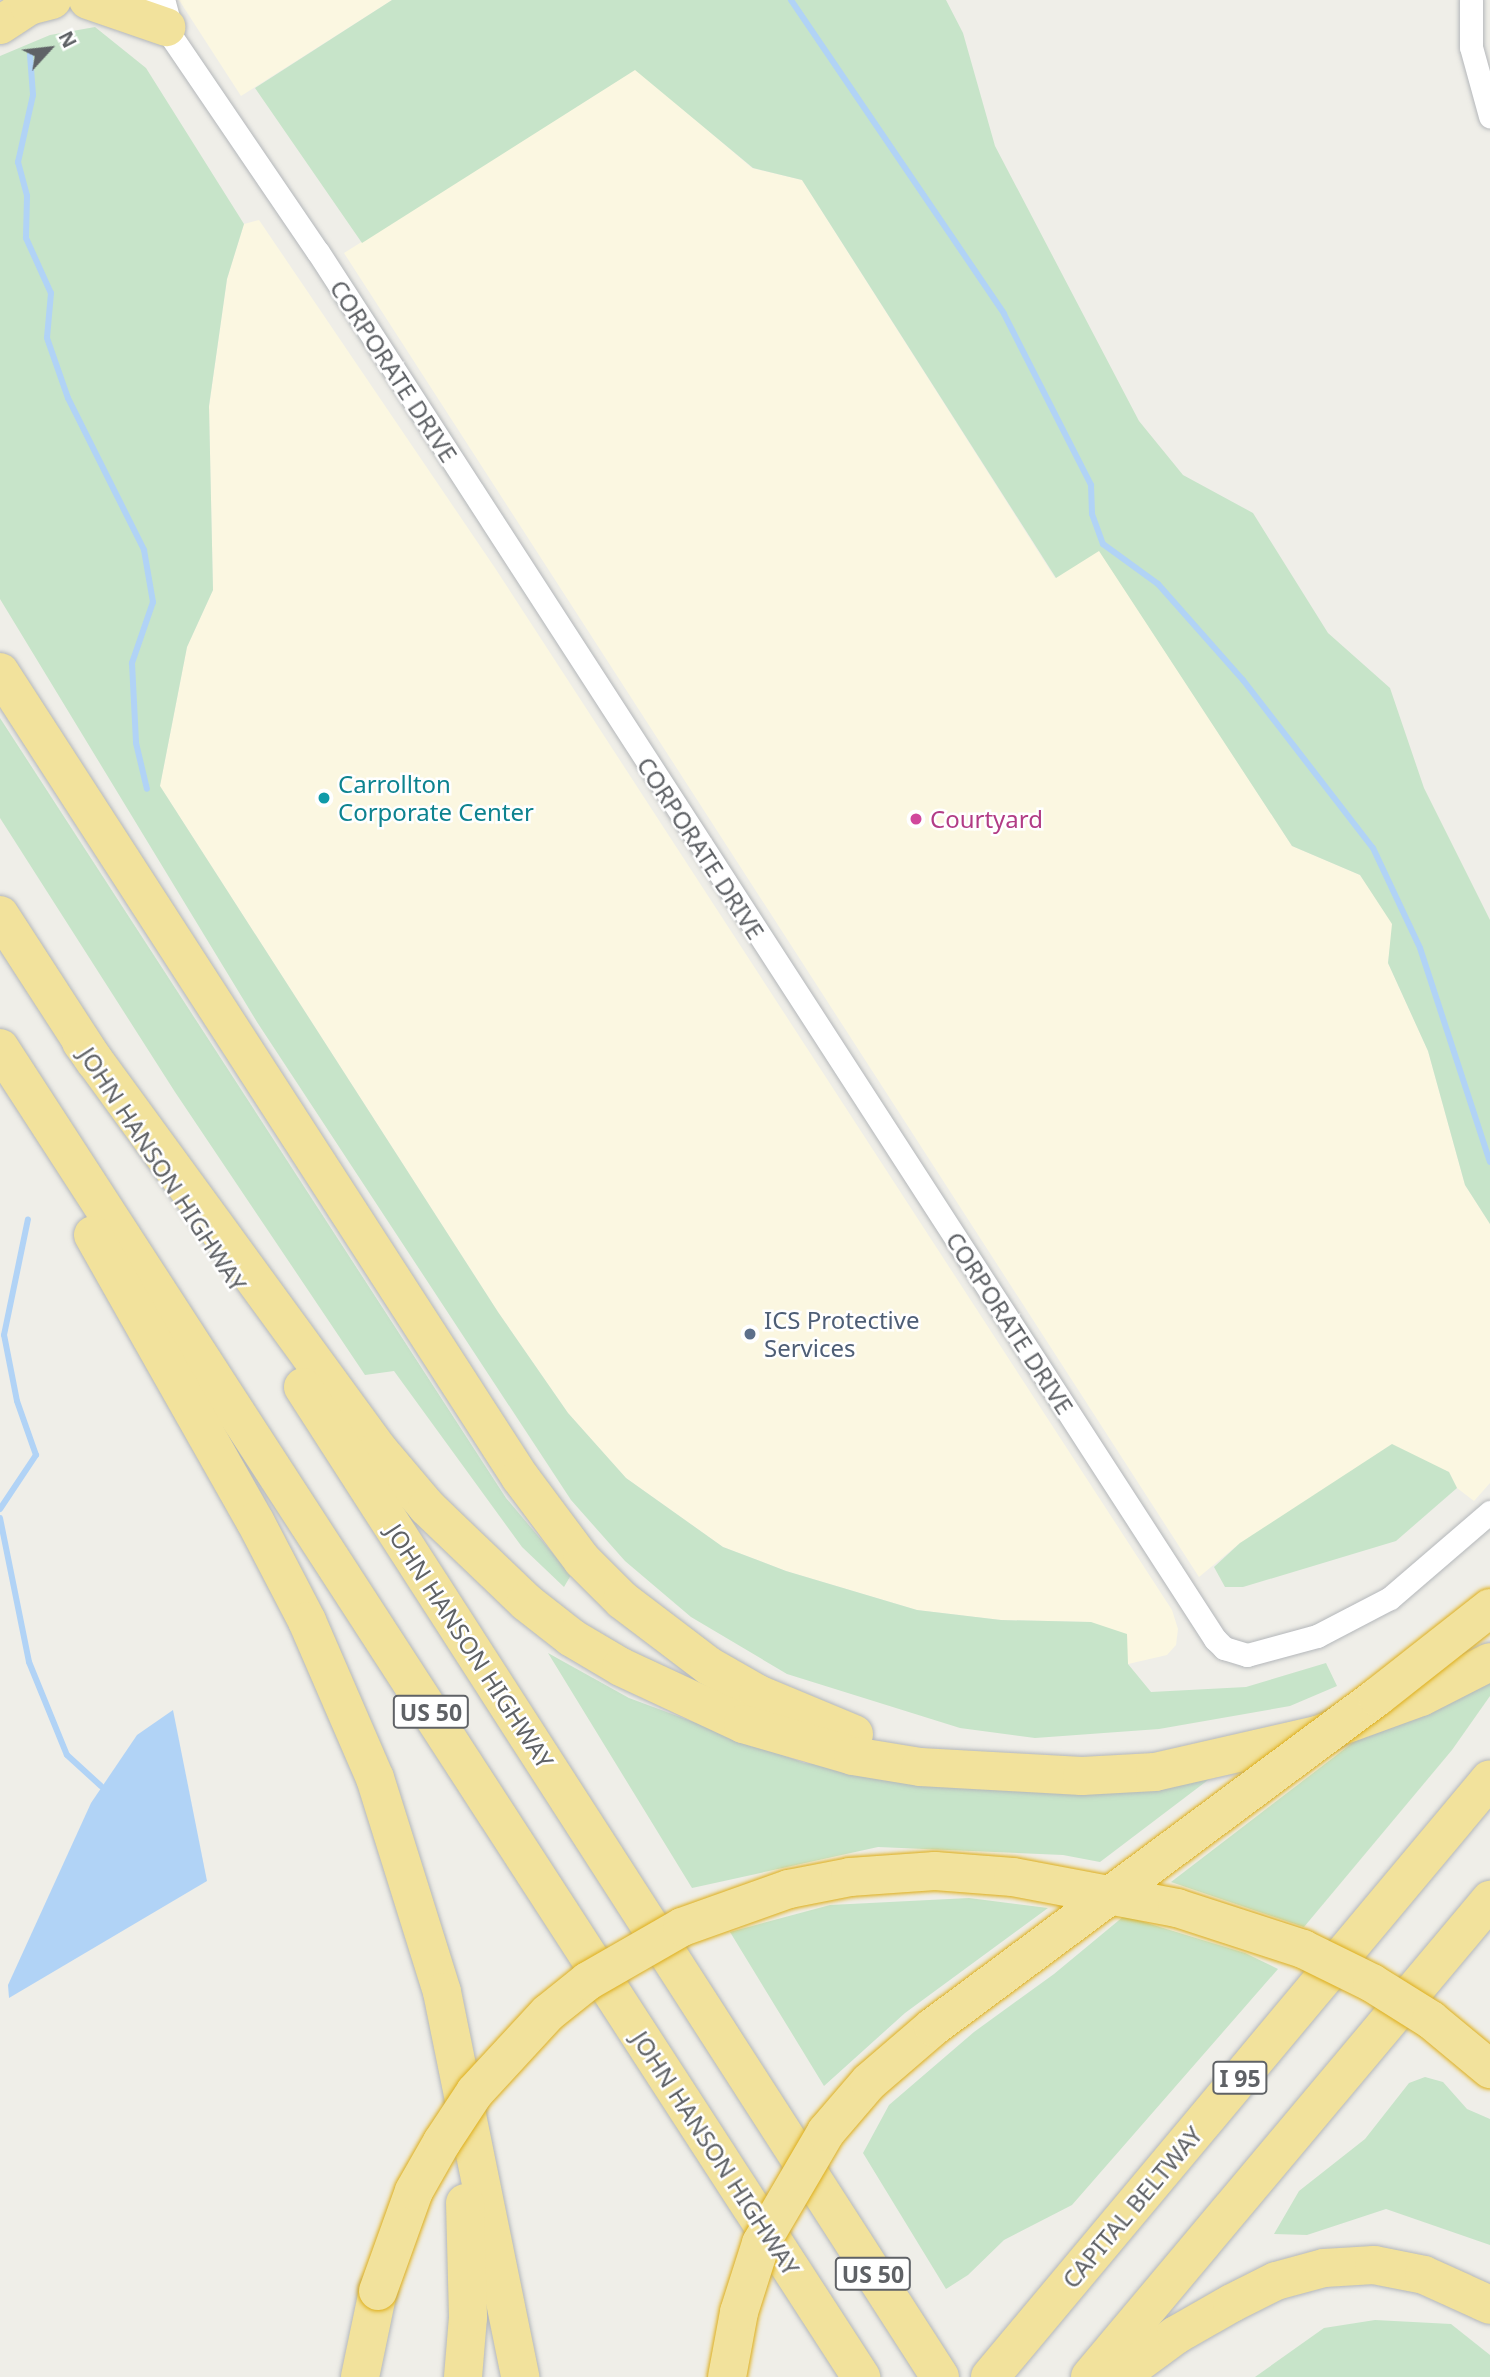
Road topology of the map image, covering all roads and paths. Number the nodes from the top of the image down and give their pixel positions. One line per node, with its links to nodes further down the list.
1 (52, 0): 5 (highway)
2 (88, 0): 4 (highway)
3 (1471, 0): 6 (street)
4 (157, 9): 12 (street, CORPORATE DRIVE)
5 (0, 25)
6 (1490, 116)
7 (0, 672): 15 (highway)
8 (0, 915): 9 (highway, JOHN HANSON HIGHWAY / US 50)
9 (81, 1042): 15 (highway); 26 (highway, JOHN HANSON HIGHWAY / US 50)
10 (0, 1048): 25 (highway, JOHN HANSON HIGHWAY / US 50)
11 (0, 1070): 18 (highway)
12 (1490, 1511)
13 (1490, 1608): 24 (highway, bridge)
14 (1490, 1662): 15 (highway)
15 (1019, 1772)
16 (1490, 1779): 27 (highway, CAPITAL BELTWAY / I 95)
17 (1490, 1900): 28 (highway)
18 (442, 1992): 22 (highway); 23 (highway)
19 (1490, 2069): 21 (highway, bridge)
20 (1490, 2305): 29 (highway)
21 (360, 2377)
22 (463, 2377)
23 (520, 2377)
24 (727, 2377)
25 (861, 2377)
26 (940, 2377)
27 (990, 2377)
28 (1090, 2377)
29 (1119, 2377)

